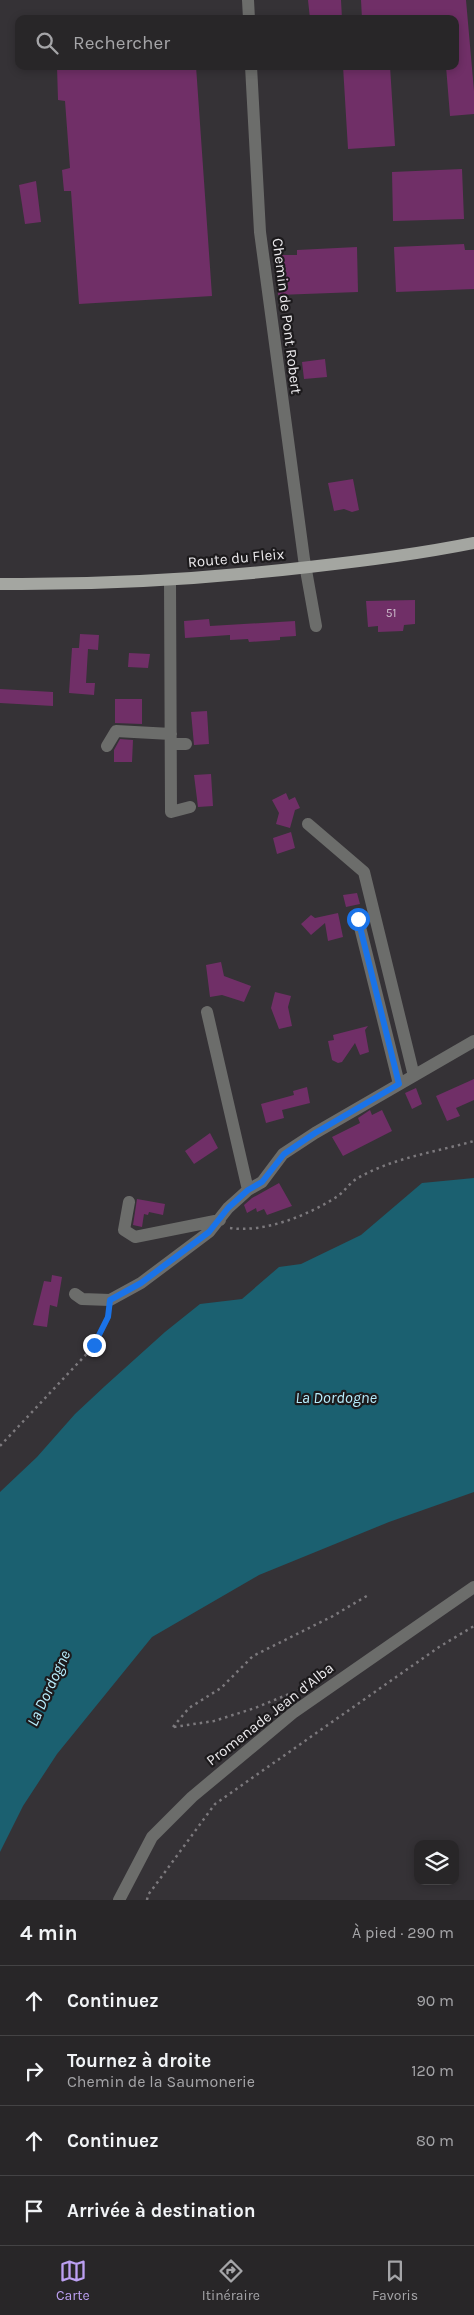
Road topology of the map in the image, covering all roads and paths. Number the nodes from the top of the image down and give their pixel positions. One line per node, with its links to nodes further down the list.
1 (248, 0): 2 (street)
2 (249, 15)
3 (251, 70): 5 (street, Chemin de Pont Robert)
4 (474, 543): 5 (main road, Route du Fleix)
5 (305, 568): 6 (main road, Route du Fleix); 8 (street, Chemin de Pont Robert)
6 (170, 580): 7 (main road, Route du Fleix); 9 (street)
7 (0, 584)
8 (316, 626)
9 (171, 739): 10 (street); 11 (street); 12 (street)
10 (186, 744)
11 (107, 746)
12 (190, 807)
13 (308, 824): 17 (street)
14 (358, 919): 18 (street)
15 (208, 1012): 20 (street)
16 (474, 1041): 17 (street)
17 (414, 1076): 18 (street)
18 (399, 1084): 20 (street)
19 (474, 1141): 22 (path)
20 (248, 1190): 22 (street)
21 (129, 1202): 22 (street)
22 (214, 1226): 24 (street)
23 (75, 1294): 24 (street)
24 (110, 1300): 25 (path)
25 (0, 1446)
26 (474, 1587): 29 (street, Promenade Jean d'Alba)
27 (370, 1594): 29 (path)
28 (474, 1626): 31 (path)
29 (330, 1687): 30 (street, Promenade Jean d'Alba)
30 (119, 1900)
31 (147, 1900)

